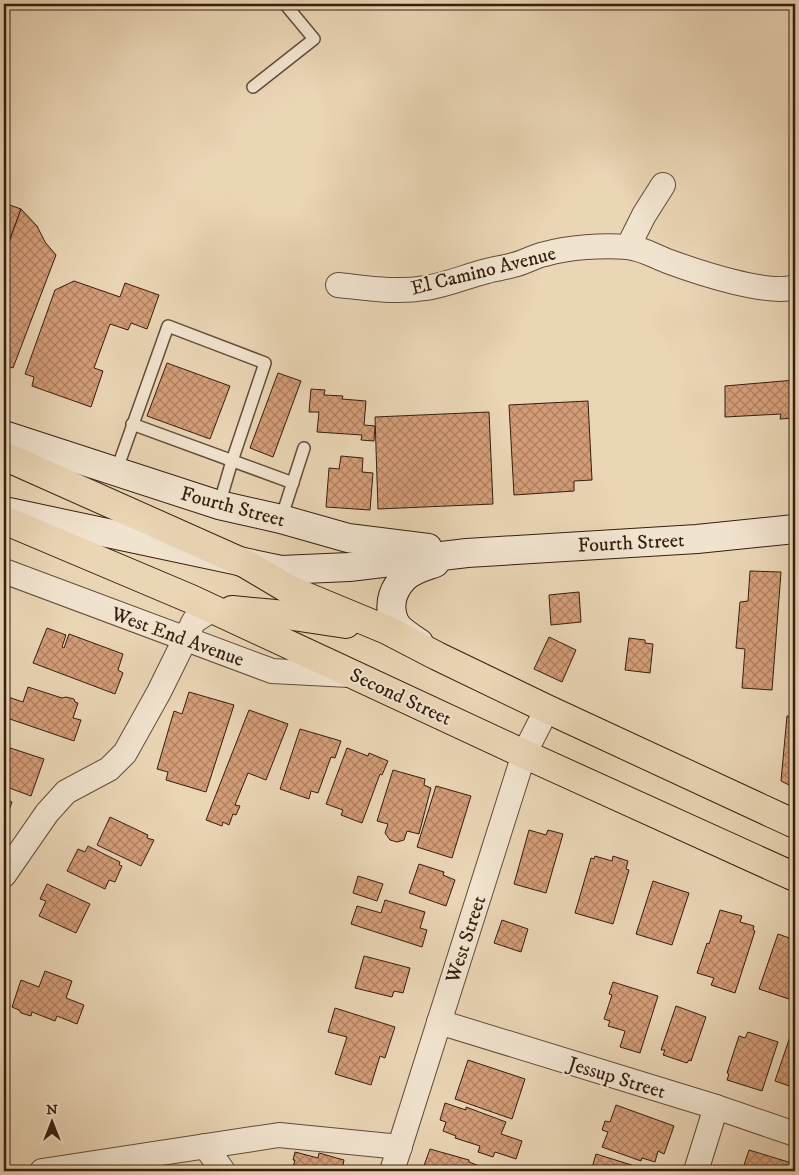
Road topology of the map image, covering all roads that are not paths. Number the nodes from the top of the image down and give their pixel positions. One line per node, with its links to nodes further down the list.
1 (286, 4): 2 (lane)
2 (253, 87)
3 (663, 184): 4 (street)
4 (628, 247): 5 (street, El Camino Avenue); 6 (street, El Camino Avenue)
5 (338, 285)
6 (795, 287)
7 (132, 424): 11 (lane); 11 (lane); 12 (lane)
8 (4, 435): 12 (main road, Fourth Street)
9 (304, 448): 13 (lane)
10 (4, 456): 20 (main road, Fourth Street)
11 (232, 461): 13 (lane); 14 (lane)
12 (116, 472): 14 (main road, Fourth Street)
13 (293, 483): 16 (lane)
14 (220, 505): 16 (main road, Fourth Street)
15 (4, 511): 20 (main road, Fourth Street)
16 (281, 519): 19 (main road, Fourth Street)
17 (4, 520): 22 (main road, Second Street)
18 (795, 529): 19 (main road, Fourth Street)
19 (467, 553): 20 (main road, Fourth Street); 25 (main road)
20 (246, 564): 23 (main road)
21 (4, 571): 24 (street, West End Avenue)
22 (213, 609): 23 (main road); 24 (street); 26 (main road, Second Street)
23 (387, 630): 25 (main road)
24 (184, 638): 26 (street, West End Avenue); 30 (street)
25 (437, 656): 27 (main road)
26 (357, 675): 28 (main road, Second Street)
27 (546, 709): 28 (street, West Street); 29 (main road)
28 (524, 754): 31 (main road, Second Street); 32 (street, West Street)
29 (795, 824)
30 (4, 875)
31 (795, 877)
32 (439, 1022): 33 (street, Jessup Street); 36 (street, West Street)
33 (716, 1107): 34 (street, Jessup Street); 40 (street)
34 (795, 1134)
35 (205, 1146): 36 (street); 37 (street); 38 (street)
36 (400, 1147): 39 (street, West Street)
37 (42, 1171)
38 (223, 1171)
39 (392, 1171)
40 (696, 1171)

